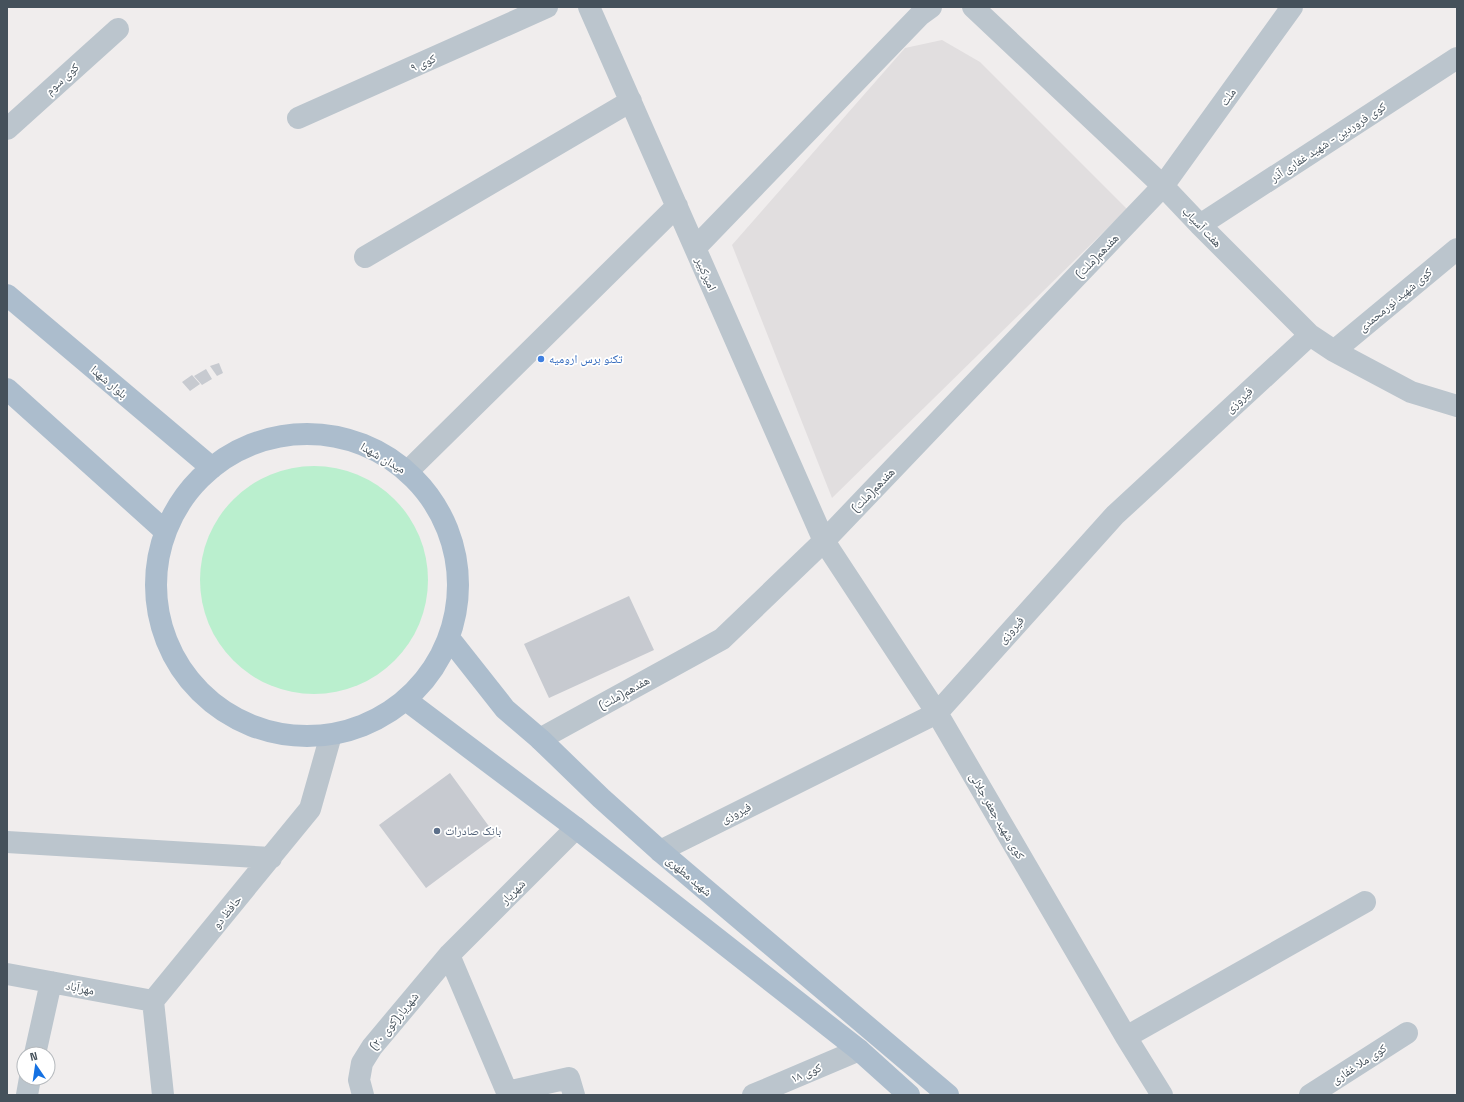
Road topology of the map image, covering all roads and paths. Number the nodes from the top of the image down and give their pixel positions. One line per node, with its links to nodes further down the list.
1 (547, 7): 9 (street, کوی ۹)
2 (590, 7): 8 (street, امیرکبیر)
3 (931, 7): 14 (street)
4 (973, 7): 11 (street, هفت آسیاب)
5 (1292, 7): 11 (street, ملت)
6 (118, 29): 10 (street, کوی سوم)
7 (1457, 58): 13 (street, کوی فروردین - شهید غفاری آذر)
8 (631, 101): 12 (street, امیرکبیر); 16 (street)
9 (298, 118)
10 (7, 129)
11 (1163, 186): 13 (street, هفت آسیاب); 25 (street, هفدهم(ملت))
12 (677, 206): 14 (street, امیرکبیر); 23 (street)
13 (1200, 225): 18 (street, هفت آسیاب)
14 (695, 248): 25 (street, امیرکبیر)
15 (1457, 249): 19 (street, کوی شهید نورمحمدی)
16 (365, 257)
17 (7, 295): 22 (main road, بلوار شهدا)
18 (1310, 335): 19 (street, هفت آسیاب); 28 (street, فیروزی)
19 (1334, 350): 21 (street, هفت آسیاب)
20 (7, 389): 24 (main road)
21 (1457, 406)
22 (212, 468): 23 (main road, میدان شهدا); 24 (main road, میدان شهدا)
23 (408, 472): 26 (main road, میدان شهدا)
24 (165, 531): 29 (main road, میدان شهدا)
25 (824, 541): 28 (street, کوی شهید جعفر جلالی); 30 (street, هفدهم(ملت))
26 (449, 638): 27 (main road, میدان شهدا); 30 (main road, شهید مطهری)
27 (406, 700): 29 (main road, میدان شهدا); 31 (main road)
28 (937, 713): 33 (street, فیروزی); 41 (street, کوی شهید جعفر جلالی)
29 (331, 735): 34 (street, حافظ دو)
30 (540, 739): 33 (main road, شهید مطهری)
31 (576, 828): 36 (street, شهریار); 43 (main road)
32 (7, 842): 34 (street)
33 (660, 851): 49 (main road, شهید مطهری)
34 (271, 858): 39 (street, حافظ دو)
35 (1366, 902): 41 (street)
36 (449, 955): 45 (street, شهریار(کوی ۲۰)); 46 (street)
37 (7, 974): 38 (street, مهرآباد)
38 (51, 982): 39 (street, مهرآباد); 42 (street)
39 (153, 1001): 44 (street)
40 (1407, 1033): 51 (street, کوی ملا غفاری)
41 (1126, 1037): 50 (street, کوی شهید جعفر جلالی)
42 (37, 1046)
43 (859, 1050): 47 (street, کوی ۱۸); 48 (main road)
44 (163, 1095)
45 (362, 1095)
46 (574, 1095)
47 (753, 1095)
48 (909, 1095)
49 (948, 1095)
50 (1162, 1095)
51 (1310, 1095)

